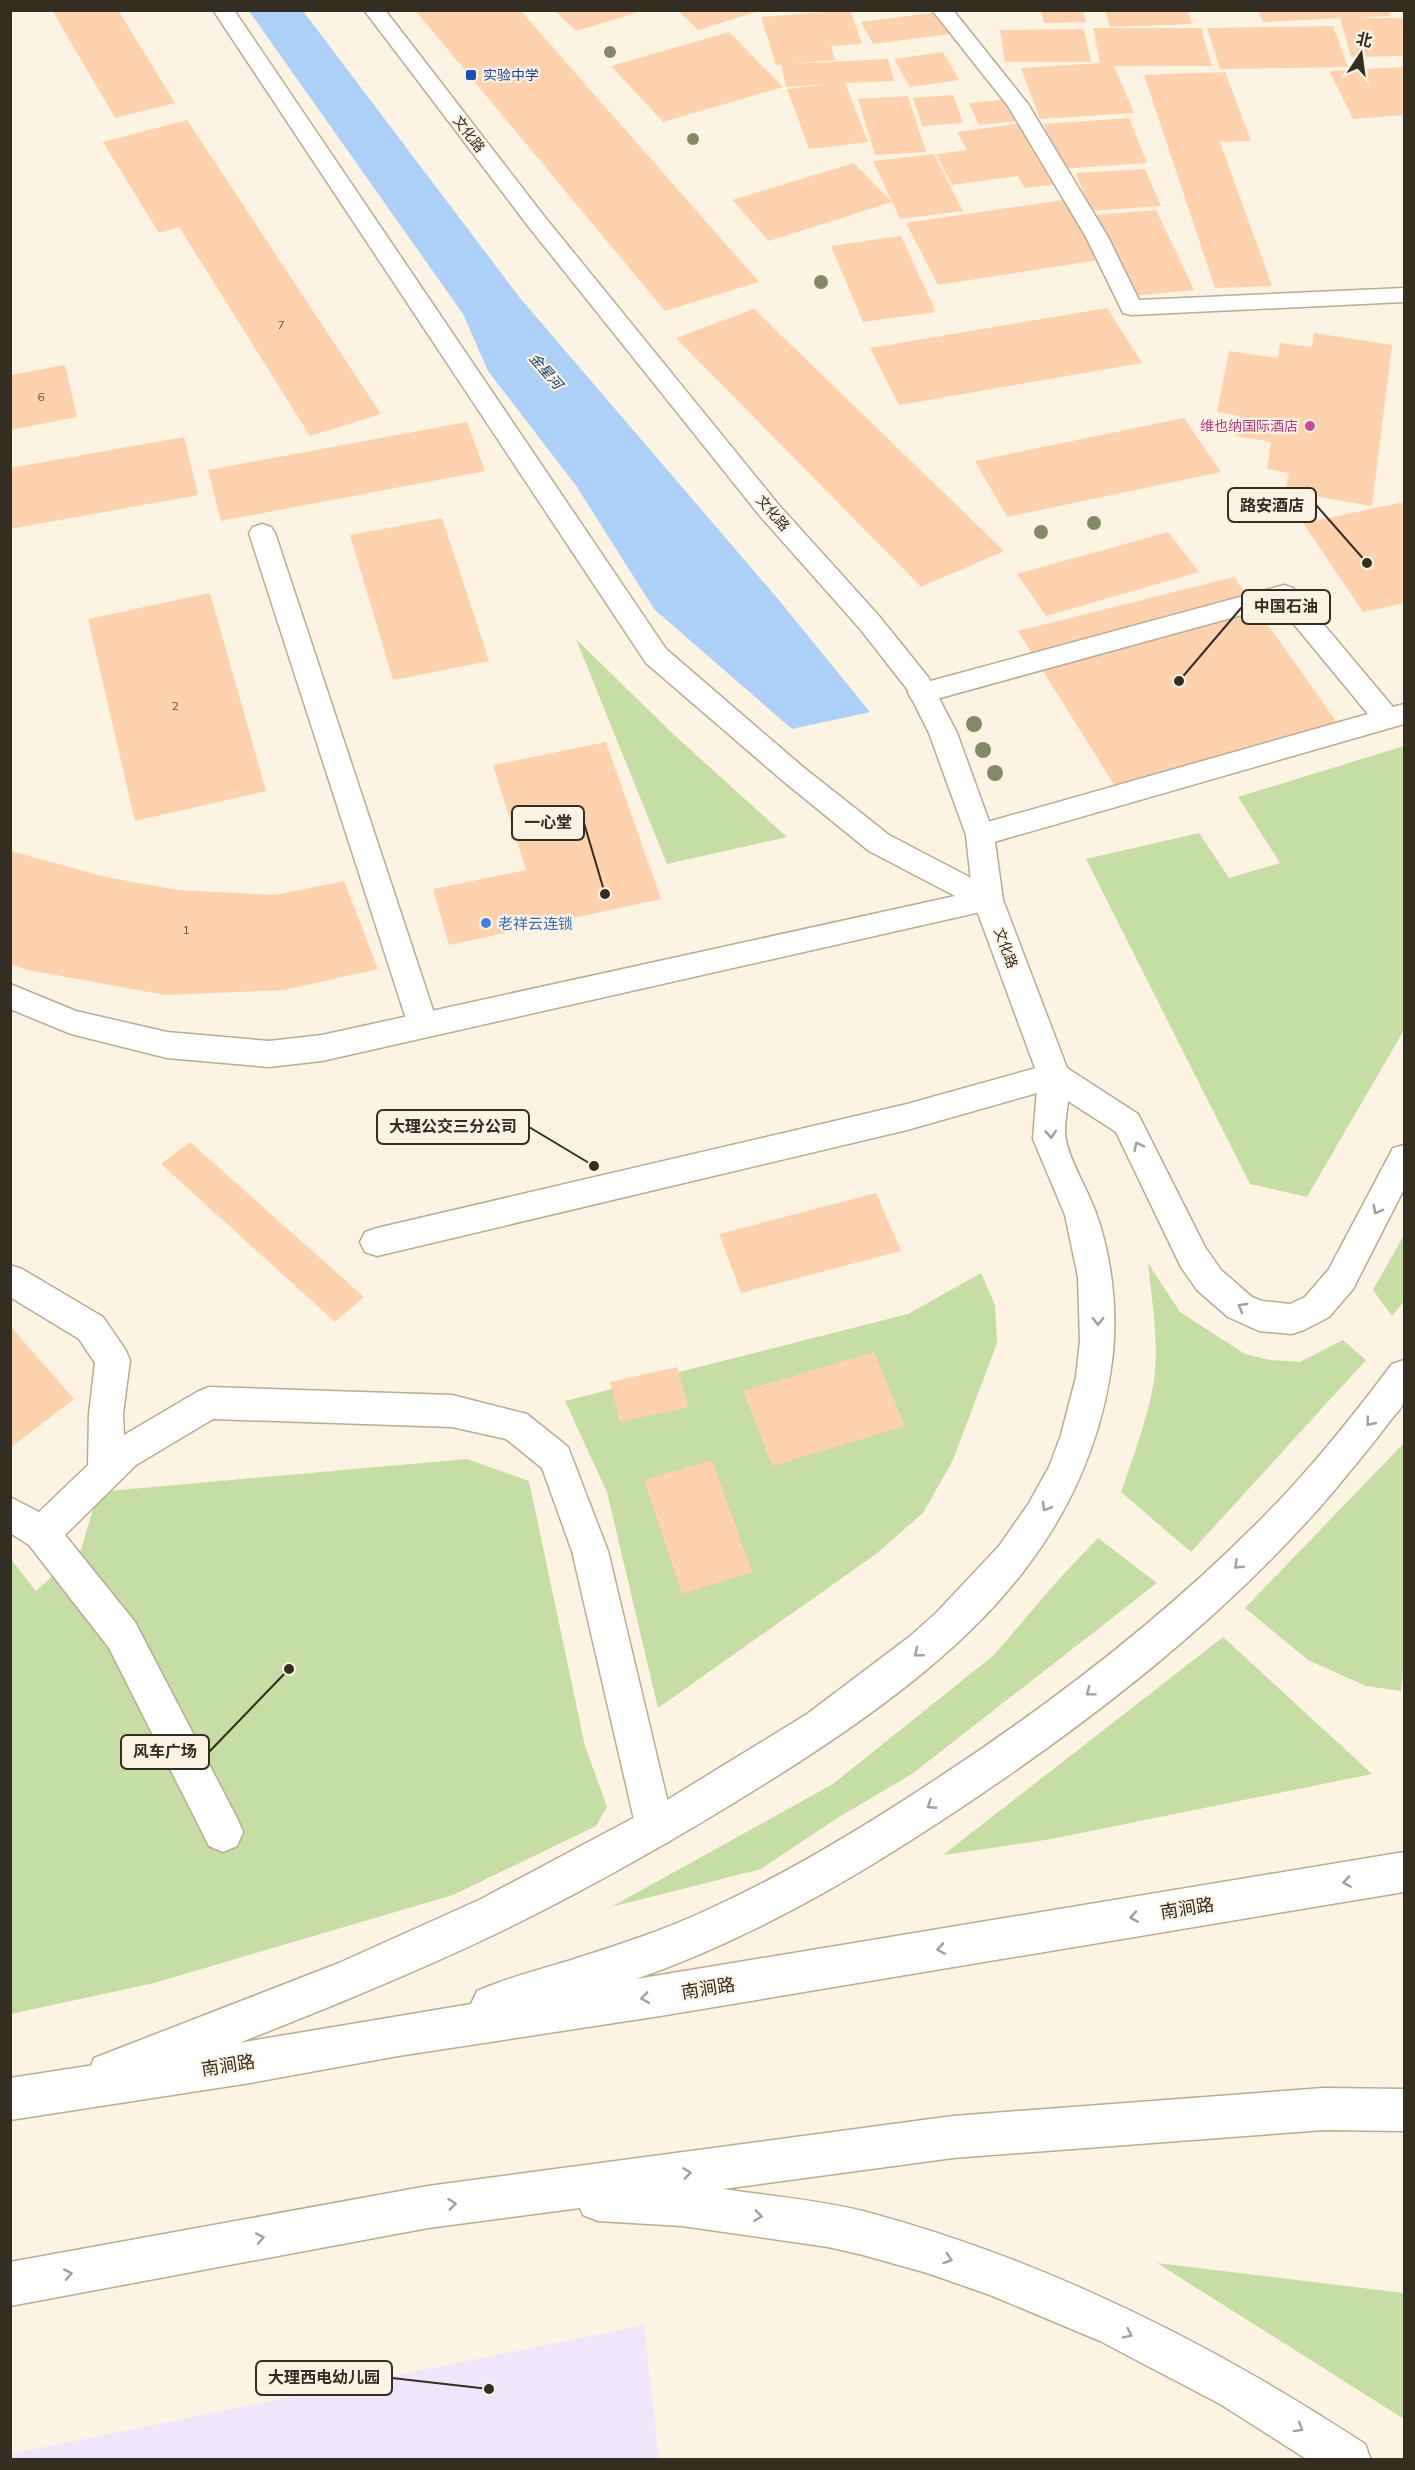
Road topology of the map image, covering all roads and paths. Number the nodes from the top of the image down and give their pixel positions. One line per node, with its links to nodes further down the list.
1 (223, 10): 9 (main road)
2 (375, 10): 6 (main road, 文化路)
3 (942, 10): 4 (main road)
4 (1404, 295)
5 (262, 533): 11 (main road)
6 (922, 693): 7 (main road); 8 (main road, 文化路)
7 (1396, 716): 8 (main road)
8 (980, 835): 9 (main road, 文化路)
9 (988, 900): 11 (main road); 12 (main road, 文化路)
10 (10, 996): 11 (main road)
11 (423, 1025)
12 (1054, 1076): 13 (main road, one-way to 12); 14 (main road); 20 (main road, one-way to 20)
13 (1404, 1158)
14 (377, 1242)
15 (10, 1279): 17 (main road)
16 (1404, 1375): 23 (main road, one-way to 23)
17 (106, 1472): 19 (main road); 20 (main road)
18 (10, 1513): 19 (main road)
19 (42, 1533): 21 (main road)
20 (656, 1828): 24 (main road)
21 (223, 1832)
22 (1404, 1872): 23 (main road, 南涧路, one-way to 23)
23 (398, 2035): 24 (main road, 南涧路)
24 (63, 2091): 25 (main road, 南涧路)
25 (10, 2099)
26 (1404, 2110): 27 (main road, one-way to 26)
27 (512, 2196): 28 (main road, one-way to 27); 29 (main road, one-way to 29)
28 (10, 2284)
29 (1349, 2460)

